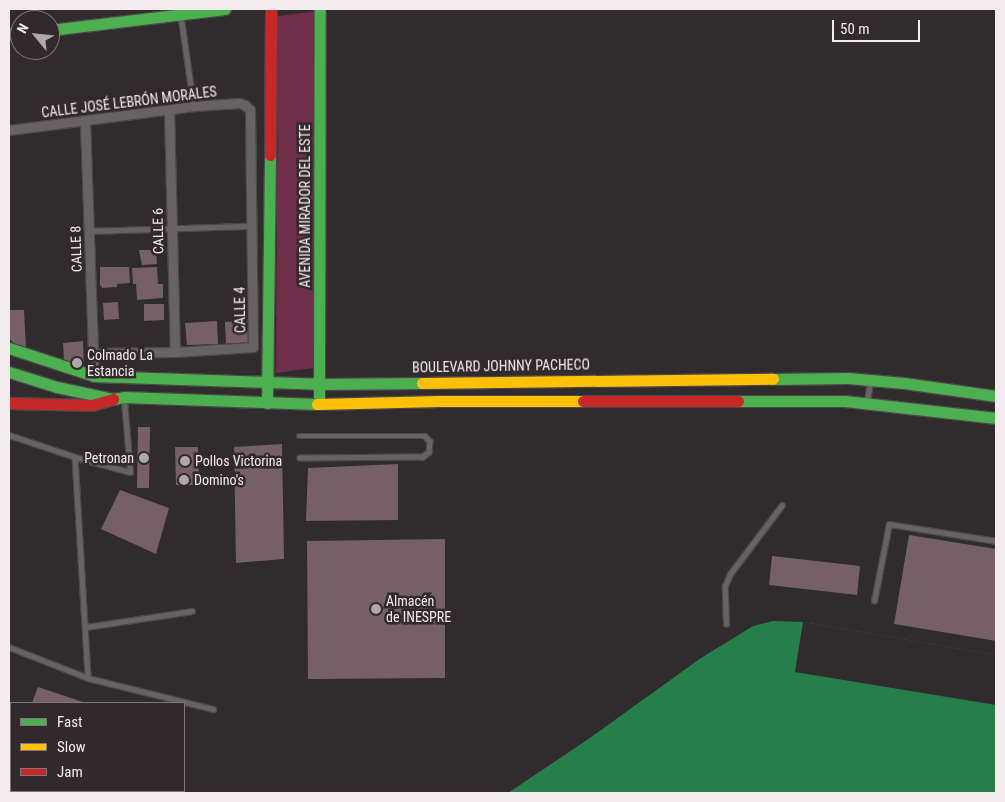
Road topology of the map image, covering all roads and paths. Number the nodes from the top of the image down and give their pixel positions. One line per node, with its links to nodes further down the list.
1 (225, 9): 4 (main road)
2 (271, 9): 20 (main road)
3 (320, 9): 21 (main road, AVENIDA MIRADOR DEL ESTE)
4 (180, 14): 5 (main road); 6 (lane)
5 (60, 29)
6 (194, 106): 7 (street, CALLE JOSÉ LEBRÓN MORALES); 8 (street, CALLE JOSÉ LEBRÓN MORALES)
7 (170, 110): 9 (street, CALLE JOSÉ LEBRÓN MORALES); 12 (street, CALLE 6)
8 (250, 110): 11 (street, CALLE 4)
9 (85, 122): 10 (street, CALLE JOSÉ LEBRÓN MORALES); 13 (street, CALLE 8)
10 (9, 130)
11 (252, 226): 12 (lane); 15 (street, CALLE 4)
12 (172, 227): 13 (lane); 15 (street, CALLE 6)
13 (90, 231): 16 (street, CALLE 8)
14 (9, 348): 18 (main road, BOULEVARD JOHNNY PACHECO)
15 (175, 352): 16 (street, CALLE 4)
16 (93, 353): 18 (street, CALLE 8)
17 (9, 372): 23 (main road)
18 (94, 376): 20 (main road, BOULEVARD JOHNNY PACHECO)
19 (870, 379): 21 (main road, BOULEVARD JOHNNY PACHECO); 22 (main road, BOULEVARD JOHNNY PACHECO); 26 (lane)
20 (268, 382): 21 (main road, BOULEVARD JOHNNY PACHECO); 25 (main road)
21 (319, 384): 27 (main road, AVENIDA MIRADOR DEL ESTE)
22 (996, 396)
23 (118, 398): 24 (main road); 25 (main road); 31 (lane)
24 (9, 403)
25 (267, 403): 27 (main road)
26 (866, 403): 27 (main road); 28 (main road)
27 (319, 404)
28 (996, 418)
29 (9, 435): 31 (lane)
30 (299, 436): 32 (lane)
31 (75, 457): 38 (lane)
32 (300, 458)
33 (782, 505): 37 (lane)
34 (996, 541): 35 (lane)
35 (874, 600)
36 (192, 611): 38 (lane)
37 (726, 624)
38 (86, 627): 40 (lane)
39 (9, 647): 40 (lane)
40 (88, 678): 41 (lane)
41 (184, 702)
42 (185, 702): 43 (lane)
43 (212, 709)

